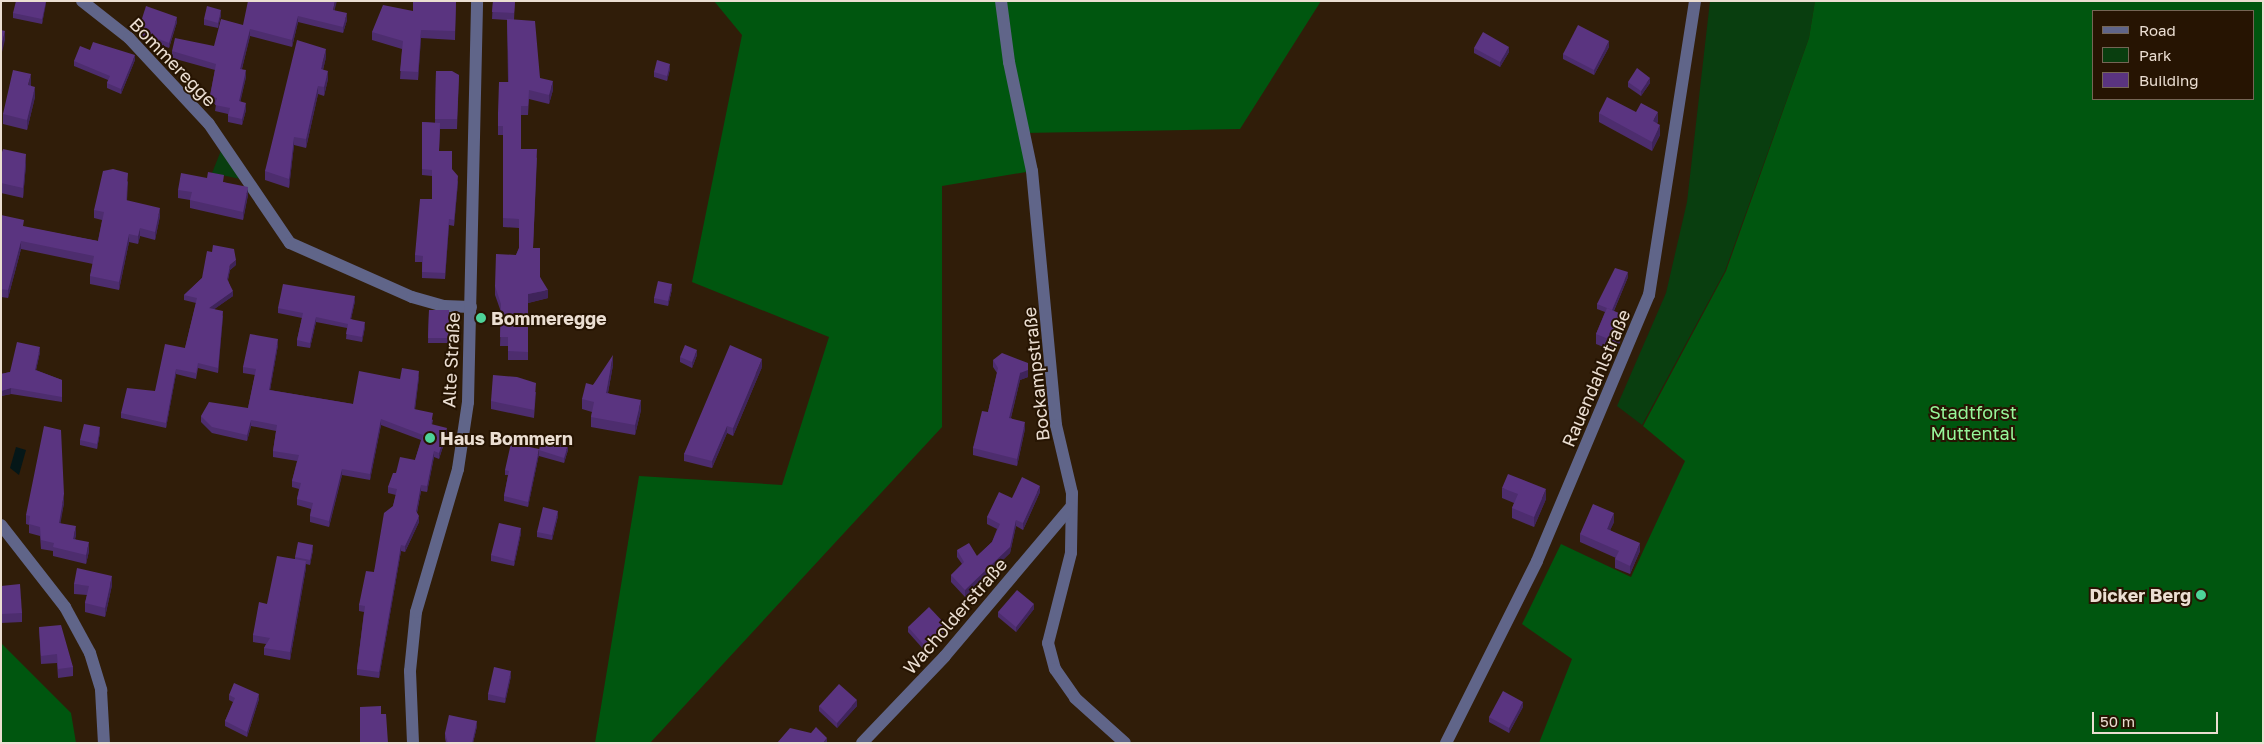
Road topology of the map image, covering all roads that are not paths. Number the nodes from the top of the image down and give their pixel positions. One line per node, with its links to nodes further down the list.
1 (82, 1): 5 (street, Bommeregge)
2 (477, 1): 5 (street, Alte Straße)
3 (1001, 1): 6 (street, Bockampstraße)
4 (1695, 1): 12 (street, Rauendahlstraße)
5 (471, 307): 9 (street, Alte Straße)
6 (1070, 508): 10 (street, Wacholderstraße); 11 (street, Bockampstraße)
7 (1, 525): 8 (street)
8 (104, 743)
9 (413, 743)
10 (862, 743)
11 (1125, 743)
12 (1446, 743)

